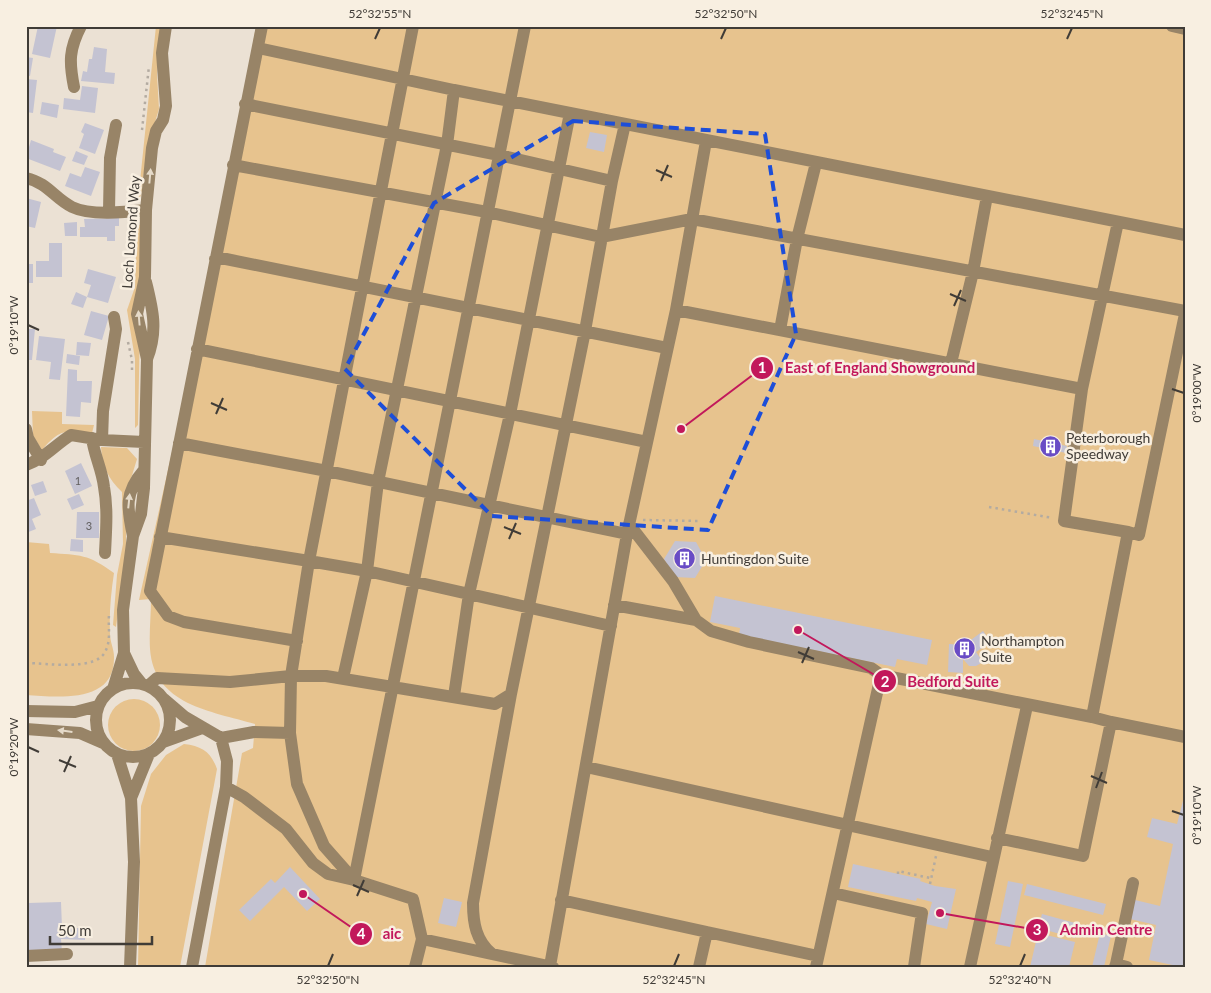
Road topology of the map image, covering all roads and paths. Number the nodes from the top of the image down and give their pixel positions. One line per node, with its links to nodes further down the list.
1 (81, 26): 10 (street)
2 (166, 26): 29 (street, Loch Lomond Way, one-way to 2)
3 (262, 26): 8 (street)
4 (413, 26): 9 (street)
5 (525, 26): 12 (street)
6 (1172, 26): 7 (street)
7 (1185, 29)
8 (258, 48): 9 (street); 13 (street)
9 (401, 80): 11 (street); 17 (street)
10 (74, 87)
11 (454, 90): 12 (street); 19 (street)
12 (510, 100): 14 (street); 20 (street)
13 (245, 104): 17 (street); 22 (street)
14 (570, 113): 15 (street); 23 (street)
15 (625, 124): 18 (street); 25 (street)
16 (116, 125): 30 (street)
17 (391, 134): 19 (street); 26 (street)
18 (706, 141): 21 (street); 32 (street)
19 (447, 145): 20 (street); 28 (street)
20 (499, 155): 23 (street); 31 (street)
21 (816, 163): 27 (street); 37 (street)
22 (233, 165): 26 (street); 38 (street)
23 (558, 168): 25 (street); 34 (street)
24 (26, 178): 30 (street)
25 (612, 181): 36 (street)
26 (380, 192): 28 (street); 40 (street)
27 (987, 196): 33 (street); 39 (street)
28 (436, 202): 31 (street); 42 (street)
29 (146, 210): 30 (street); 61 (street, Loch Lomond Way)
30 (109, 212)
31 (488, 212): 34 (street); 43 (street)
32 (692, 219): 36 (street); 37 (street); 44 (street)
33 (1118, 222): 35 (street); 41 (street)
34 (547, 225): 36 (street); 47 (street)
35 (1185, 235)
36 (601, 237): 49 (street)
37 (797, 239): 39 (street); 48 (street)
38 (215, 259): 40 (street); 51 (street)
39 (973, 272): 41 (street); 52 (street)
40 (362, 287): 42 (street); 53 (street)
41 (1102, 296): 45 (street); 55 (street)
42 (416, 298): 43 (street); 54 (street)
43 (468, 308): 47 (street); 56 (street)
44 (676, 310): 48 (street); 50 (street)
45 (1185, 313): 75 (street)
46 (114, 317): 60 (street)
47 (530, 320): 49 (street); 57 (street)
48 (780, 330): 52 (street)
49 (585, 331): 50 (street); 58 (street)
50 (667, 348): 62 (street)
51 (197, 349): 53 (street); 63 (street)
52 (951, 363): 55 (street)
53 (344, 378): 54 (street); 66 (street)
54 (397, 389): 56 (street); 67 (street)
55 (1082, 389): 73 (street)
56 (450, 401): 57 (street); 68 (street)
57 (510, 414): 58 (street); 69 (street)
58 (566, 425): 62 (street); 71 (street)
59 (26, 429): 64 (street)
60 (97, 439): 61 (street); 64 (street); 77 (street)
61 (144, 442): 87 (street, Loch Lomond Way)
62 (648, 442): 74 (street)
63 (179, 443): 66 (street); 76 (street)
64 (41, 460): 65 (street)
65 (26, 465)
66 (327, 471): 67 (street); 78 (street)
67 (378, 482): 68 (street); 79 (street)
68 (431, 494): 69 (street); 80 (street)
69 (489, 506): 71 (street); 81 (street)
70 (989, 507): 73 (path)
71 (547, 517): 74 (street); 83 (street)
72 (701, 521): 74 (path)
73 (1064, 521): 75 (street)
74 (628, 529): 82 (street); 84 (street)
75 (1128, 532): 101 (street)
76 (160, 537): 78 (street); 86 (street)
77 (105, 553)
78 (309, 561): 79 (street); 86 (street)
79 (367, 571): 80 (street); 90 (street)
80 (413, 582): 81 (street); 92 (street)
81 (469, 594): 83 (street); 95 (street)
82 (614, 605): 84 (street); 85 (street)
83 (529, 608): 85 (street); 94 (street)
84 (696, 620): 88 (street)
85 (611, 626): 113 (street)
86 (297, 641): 89 (street)
87 (124, 653): 91 (street, Loch Lomond Way); 93 (street, Loch Lomond Way)
88 (881, 675): 99 (street); 116 (street)
89 (291, 676): 90 (street); 91 (street); 106 (street)
90 (343, 678): 92 (street)
91 (145, 685): 93 (street); 96 (street)
92 (393, 685): 95 (street); 122 (street)
93 (113, 689): 98 (street)
94 (511, 694): 97 (street); 102 (street)
95 (454, 696): 97 (street)
96 (164, 699): 104 (street); 109 (street)
97 (495, 704): 102 (street)
98 (98, 706): 100 (street); 110 (street)
99 (1027, 706): 101 (street); 117 (street)
100 (26, 711)
101 (1092, 718): 103 (street)
102 (506, 719): 130 (street)
103 (1111, 722): 107 (street); 117 (street)
104 (202, 728): 108 (street); 109 (street)
105 (26, 729): 110 (street, one-way to 105)
106 (290, 733): 108 (street); 122 (street)
107 (1185, 737)
108 (220, 738): 114 (street)
109 (163, 742): 112 (street)
110 (103, 743): 111 (street)
111 (117, 754): 112 (street); 115 (street)
112 (148, 754): 115 (street)
113 (586, 767): 116 (street); 126 (street)
114 (226, 787): 122 (street); 136 (street)
115 (131, 798): 135 (street)
116 (847, 825): 118 (street); 125 (street)
117 (997, 838): 119 (street)
118 (938, 845): 119 (street); 121 (path)
119 (992, 857): 140 (street)
120 (898, 874): 121 (path)
121 (931, 878): 124 (path)
122 (354, 880): 128 (street)
123 (1133, 883): 134 (street)
124 (930, 884)
125 (833, 893): 132 (street); 139 (street)
126 (561, 900): 127 (street); 133 (street)
127 (707, 932): 132 (street); 138 (street)
128 (422, 939): 130 (street); 137 (street)
129 (67, 954): 131 (street)
130 (492, 954): 133 (street)
131 (26, 956)
132 (817, 961)
133 (546, 966)
134 (1119, 966)
135 (130, 967)
136 (192, 967)
137 (415, 967)
138 (699, 967)
139 (914, 967)
140 (970, 967)

